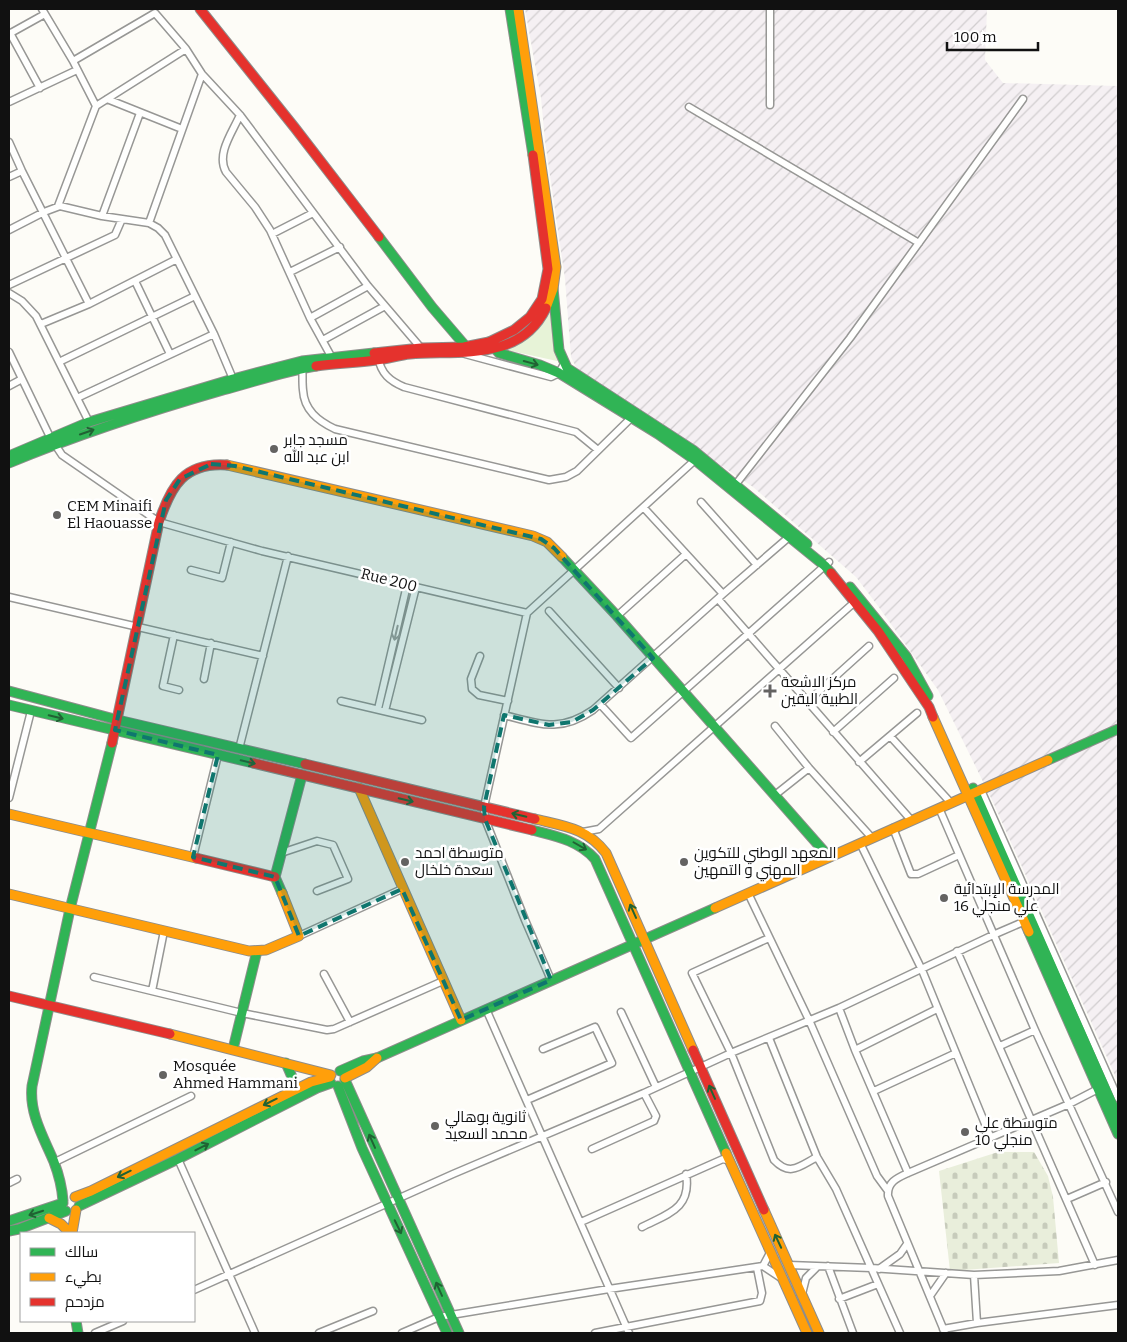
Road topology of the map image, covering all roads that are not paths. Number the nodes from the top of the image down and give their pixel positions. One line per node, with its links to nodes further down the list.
1 (200, 9): 53 (main road)
2 (510, 9): 51 (main road)
3 (518, 9): 41 (main road)
4 (770, 9): 16 (street)
5 (44, 11): 7 (street); 9 (street)
6 (153, 11): 8 (street); 9 (street)
7 (9, 34): 12 (street)
8 (186, 49): 11 (street); 13 (street)
9 (73, 61): 10 (street)
10 (77, 70): 12 (street); 17 (street)
11 (202, 74): 20 (street); 21 (street)
12 (40, 88): 15 (street)
13 (107, 99): 17 (street); 19 (street)
14 (1023, 99): 33 (street)
15 (9, 102)
16 (770, 105)
17 (96, 106): 25 (street)
18 (689, 107): 33 (street)
19 (140, 113): 21 (street); 28 (street)
20 (240, 115): 27 (street); 32 (street)
21 (182, 129): 30 (street)
22 (9, 142): 23 (street)
23 (22, 171): 24 (street); 26 (street)
24 (9, 177)
25 (58, 206): 26 (street); 28 (street)
26 (44, 212): 31 (street); 35 (street)
27 (313, 213): 32 (street); 34 (street)
28 (102, 216): 29 (street)
29 (122, 219): 30 (street); 35 (street)
30 (149, 223): 36 (street)
31 (9, 230)
32 (272, 234): 37 (street)
33 (919, 243): 72 (street)
34 (340, 247): 37 (street); 40 (street)
35 (66, 256): 39 (street); 44 (street)
36 (177, 259): 38 (street); 43 (street)
37 (290, 272): 47 (street)
38 (135, 281): 44 (street); 46 (street)
39 (9, 285)
40 (368, 286): 45 (street); 47 (street)
41 (553, 288): 51 (main road); 59 (main road)
42 (9, 293): 48 (street)
43 (195, 296): 46 (street); 49 (street)
44 (89, 304): 48 (street)
45 (385, 306): 50 (street); 52 (street)
46 (152, 317): 55 (street); 58 (street)
47 (310, 318): 50 (street)
48 (41, 324): 58 (street)
49 (214, 334): 55 (street); 63 (street)
50 (323, 340): 57 (street)
51 (492, 346): 53 (main road); 61 (main road, one-way to 61)
52 (421, 348): 53 (main road); 56 (main road)
53 (466, 351): 56 (main road); 61 (street)
54 (9, 352): 62 (street, Rue 200)
55 (170, 354): 65 (street)
56 (378, 356): 57 (main road); 60 (main road); 69 (street)
57 (332, 358): 60 (main road)
58 (59, 362): 65 (street)
59 (564, 364): 61 (street); 72 (main road)
60 (302, 365): 63 (main road); 68 (main road, one-way to 60); 69 (street)
61 (559, 373): 66 (main road)
62 (22, 379): 64 (street); 68 (street, Rue 200)
63 (233, 379): 67 (main road)
64 (9, 386)
65 (77, 398): 67 (street)
66 (630, 418): 69 (street); 71 (main road)
67 (89, 422): 68 (main road)
68 (52, 440): 70 (main road); 75 (street, Rue 200)
69 (598, 450)
70 (9, 457)
71 (695, 460): 74 (street); 76 (main road)
72 (736, 484): 80 (main road)
73 (701, 502): 81 (street)
74 (644, 508): 78 (street); 83 (street)
75 (159, 522): 77 (street, Rue 200); 83 (main road); 92 (main road)
76 (789, 537): 80 (main road); 81 (street)
77 (231, 542): 79 (street, Rue 200); 82 (street)
78 (686, 554): 87 (street); 91 (street)
79 (288, 556): 84 (street, Rue 200); 97 (street)
80 (827, 564): 88 (main road); 93 (street)
81 (757, 565): 87 (street)
82 (191, 570)
83 (575, 570): 90 (street); 91 (main road)
84 (408, 585): 85 (street, Rue 200); 112 (street, one-way to 112)
85 (416, 587): 90 (street, Rue 200); 112 (street)
86 (9, 596): 92 (street)
87 (720, 596): 93 (street); 99 (street)
88 (857, 600): 100 (street); 130 (main road)
89 (549, 611): 103 (street)
90 (527, 613): 108 (street)
91 (617, 616): 99 (main road)
92 (138, 626): 94 (street); 116 (main road)
93 (748, 634): 100 (street); 106 (street)
94 (174, 635): 95 (street); 104 (street)
95 (211, 644): 97 (street); 102 (street)
96 (869, 646): 109 (street)
97 (263, 656): 124 (street)
98 (480, 656): 108 (street)
99 (653, 658): 103 (street); 106 (main road)
100 (778, 670): 109 (street); 118 (street)
101 (894, 678): 122 (street)
102 (204, 679)
103 (618, 688): 110 (street)
104 (178, 690)
105 (9, 692): 116 (main road)
106 (684, 692): 110 (street); 118 (main road)
107 (342, 700): 112 (street)
108 (508, 701): 115 (street)
109 (807, 702): 122 (street)
110 (600, 704): 115 (street)
111 (9, 705): 113 (main road)
112 (382, 710): 117 (street)
113 (31, 711): 121 (main road, one-way to 121); 132 (street)
114 (916, 713): 123 (street)
115 (504, 715): 134 (street)
116 (118, 720): 121 (main road); 124 (main road)
117 (422, 720)
118 (714, 726): 131 (main road); 140 (street)
119 (774, 726): 127 (street)
120 (1118, 729): 130 (main road)
121 (115, 730): 125 (main road); 141 (main road)
122 (832, 732): 126 (street)
123 (890, 736): 126 (street); 133 (street)
124 (239, 749): 134 (main road)
125 (218, 755): 128 (main road, one-way to 128); 148 (street)
126 (859, 762): 138 (street)
127 (809, 768): 131 (street); 143 (street)
128 (302, 775): 129 (main road); 146 (main road)
129 (358, 788): 137 (main road, one-way to 137); 151 (main road)
130 (975, 793): 133 (main road); 156 (main road)
131 (775, 795): 149 (main road)
132 (9, 798)
133 (950, 803): 135 (main road)
134 (484, 807): 137 (street); 142 (main road, one-way to 134)
135 (938, 808): 138 (main road); 147 (street)
136 (9, 814): 141 (main road)
137 (485, 819): 162 (main road, one-way to 162); 168 (street)
138 (911, 820): 139 (main road)
139 (893, 828): 143 (main road); 147 (street)
140 (599, 829): 142 (street); 145 (street)
141 (88, 832): 148 (main road); 155 (main road)
142 (583, 832): 145 (main road)
143 (872, 838): 144 (main road)
144 (860, 843): 149 (main road); 165 (street)
145 (600, 844): 160 (main road, one-way to 145)
146 (281, 853): 150 (main road); 152 (street)
147 (959, 855): 158 (street)
148 (193, 857): 150 (main road)
149 (829, 857): 153 (main road)
150 (275, 877): 159 (main road)
151 (402, 889): 159 (street); 169 (main road)
152 (317, 891)
153 (748, 892): 160 (main road); 161 (street)
154 (9, 894): 155 (main road)
155 (70, 909): 157 (main road); 172 (main road)
156 (1031, 919): 158 (street); 194 (main road); 199 (street); 202 (main road)
157 (164, 931): 163 (main road); 170 (street)
158 (993, 935): 164 (street); 181 (street)
159 (299, 936): 163 (main road)
160 (645, 938): 162 (main road); 190 (main road)
161 (769, 938): 179 (street); 187 (street)
162 (634, 944): 168 (main road); 191 (main road)
163 (257, 951): 177 (main road)
164 (957, 952): 165 (street); 183 (street)
165 (922, 970): 173 (street); 175 (street)
166 (324, 974): 180 (street)
167 (94, 977): 170 (street)
168 (551, 980): 174 (main road)
169 (442, 981): 178 (main road); 180 (street)
170 (152, 991): 177 (street)
171 (9, 996): 172 (main road)
172 (48, 1005): 184 (main road); 211 (main road)
173 (839, 1008): 179 (street); 186 (street)
174 (486, 1009): 178 (main road); 200 (street)
175 (937, 1009): 186 (street); 188 (street)
176 (621, 1012): 193 (street)
177 (242, 1013): 180 (street); 184 (main road)
178 (460, 1020): 192 (main road)
179 (809, 1020): 182 (street); 218 (street)
180 (350, 1022)
181 (1036, 1030): 183 (street); 201 (street)
182 (768, 1038): 187 (street); 209 (street)
183 (1000, 1046): 203 (street)
184 (233, 1049): 189 (main road)
185 (543, 1049): 200 (street)
186 (855, 1050): 195 (street)
187 (731, 1053): 190 (street); 209 (street)
188 (956, 1053): 195 (street); 206 (street)
189 (286, 1063): 192 (main road); 196 (main road)
190 (701, 1067): 191 (street); 235 (main road, one-way to 190)
191 (690, 1072): 193 (street); 208 (main road)
192 (337, 1079): 196 (main road); 210 (main road, one-way to 192); 220 (main road, one-way to 192); 222 (main road)
193 (656, 1087): 197 (street)
194 (1098, 1089): 201 (street); 204 (main road)
195 (874, 1091): 212 (street)
196 (290, 1092): 219 (main road, one-way to 219)
197 (644, 1092): 205 (street); 207 (street)
198 (191, 1096): 211 (street)
199 (1118, 1098)
200 (527, 1100): 205 (street)
201 (1069, 1104): 203 (street); 216 (street)
202 (1118, 1117)
203 (1032, 1118): 206 (street); 221 (street)
204 (1118, 1134)
205 (543, 1136): 220 (street); 227 (street)
206 (990, 1136): 212 (street)
207 (592, 1148)
208 (726, 1156): 213 (street); 233 (main road)
209 (817, 1156): 240 (street)
210 (178, 1159): 223 (main road); 244 (street)
211 (55, 1162): 215 (main road)
212 (908, 1173): 218 (street)
213 (686, 1174): 227 (street); 228 (street)
214 (17, 1179): 217 (street)
215 (62, 1182): 219 (main road); 223 (main road)
216 (1106, 1182): 221 (street); 224 (street)
217 (9, 1183)
218 (888, 1191): 232 (street)
219 (74, 1196): 223 (main road)
220 (398, 1199): 222 (street); 255 (main road, one-way to 220)
221 (1067, 1199): 236 (street)
222 (387, 1204): 244 (street); 256 (main road, one-way to 256)
223 (69, 1207): 225 (main road); 226 (main road, one-way to 226); 231 (main road)
224 (1118, 1212)
225 (49, 1218): 229 (main road); 230 (main road)
226 (9, 1221)
227 (581, 1222): 248 (street)
228 (642, 1227)
229 (9, 1230)
230 (70, 1232)
231 (71, 1232)
232 (907, 1244): 241 (street); 242 (street)
233 (770, 1251): 238 (street); 246 (main road)
234 (1118, 1260): 236 (street)
235 (789, 1265): 239 (street); 250 (main road)
236 (1095, 1265): 245 (street)
237 (828, 1266): 239 (street); 240 (street); 252 (street)
238 (760, 1267): 246 (street); 248 (street); 259 (street)
239 (817, 1267): 250 (street)
240 (871, 1268): 241 (street); 247 (street)
241 (879, 1269): 242 (street)
242 (920, 1271): 243 (street); 251 (street)
243 (946, 1273): 245 (street); 251 (street)
244 (230, 1274): 249 (street); 262 (street)
245 (974, 1275): 258 (street)
246 (781, 1278): 268 (main road)
247 (878, 1284): 252 (street); 271 (street)
248 (610, 1289): 255 (street); 259 (street)
249 (195, 1290)
250 (802, 1294): 269 (main road)
251 (930, 1296): 260 (street)
252 (839, 1299): 270 (street)
253 (1118, 1305): 258 (street)
254 (373, 1310): 263 (street)
255 (451, 1315): 256 (street); 266 (main road)
256 (439, 1317): 264 (street); 265 (main road)
257 (122, 1322): 261 (street)
258 (977, 1322): 260 (street)
259 (627, 1330): 267 (street)
260 (944, 1331)
261 (95, 1333)
262 (255, 1333)
263 (318, 1333)
264 (402, 1333)
265 (446, 1333)
266 (459, 1333)
267 (595, 1333)
268 (807, 1333)
269 (819, 1333)
270 (853, 1333)
271 (900, 1333)

